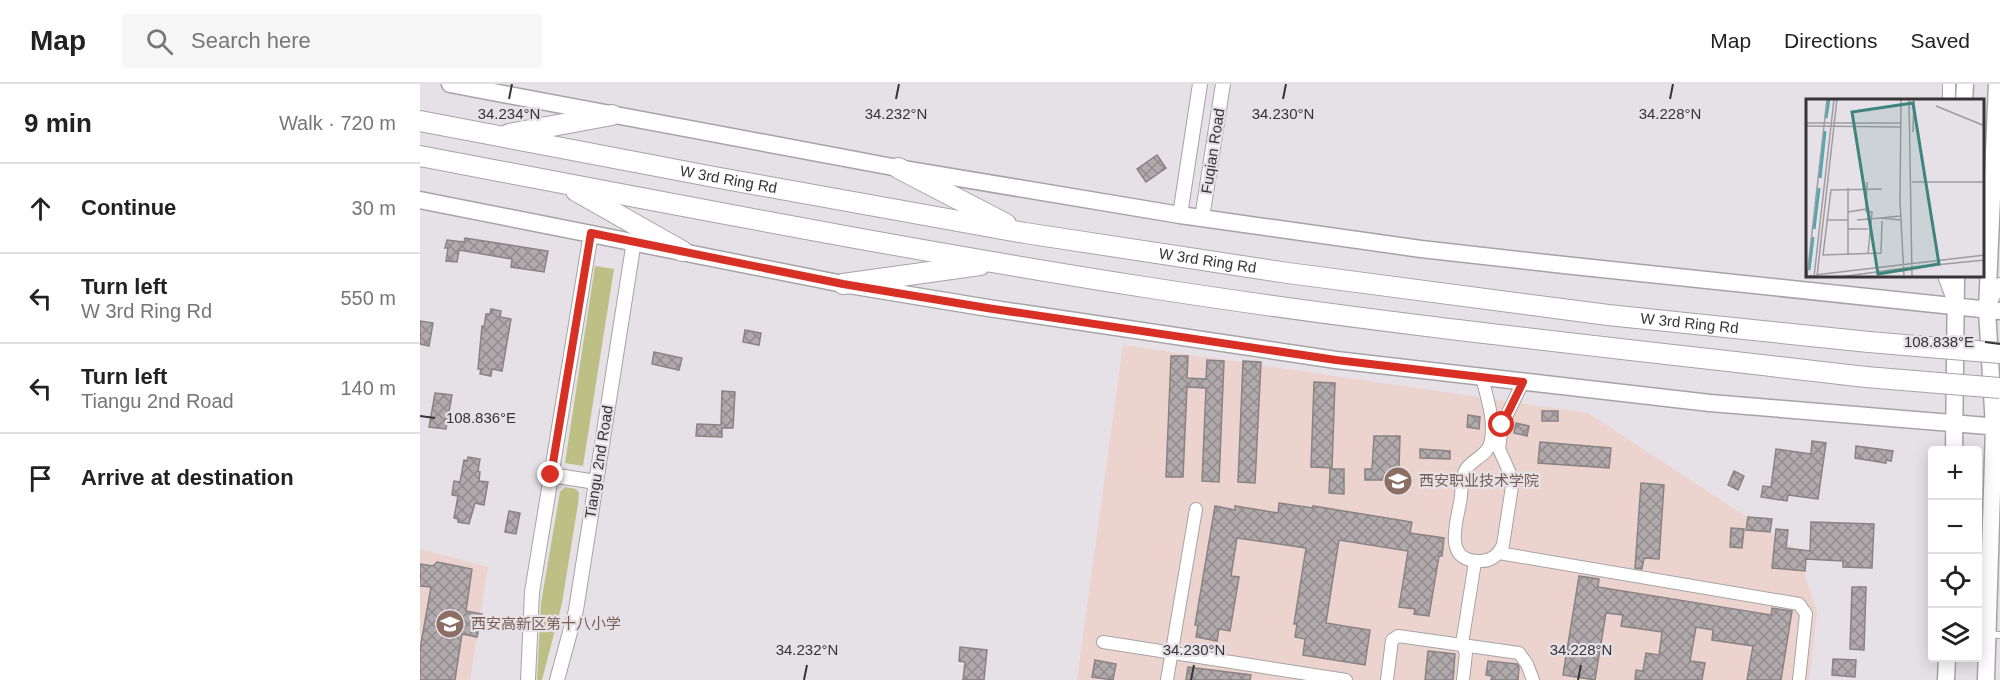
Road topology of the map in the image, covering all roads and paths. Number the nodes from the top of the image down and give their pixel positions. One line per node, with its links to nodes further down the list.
1 (450, 84): 7 (main road)
2 (1200, 84): 14 (street, Fuqian Road)
3 (1223, 84): 15 (street, Fuqian Road)
4 (1949, 84): 6 (street)
5 (1997, 84): 26 (main road)
6 (1948, 99)
7 (612, 115): 9 (highway); 11 (main road)
8 (420, 122): 9 (highway, W 3rd Ring Rd)
9 (497, 136): 17 (highway, W 3rd Ring Rd)
10 (420, 156): 12 (highway)
11 (898, 168): 14 (main road); 17 (highway)
12 (563, 183): 19 (highway); 20 (highway)
13 (420, 200): 16 (main road)
14 (1180, 215): 15 (main road)
15 (1202, 218): 25 (main road)
16 (591, 233): 18 (main road); 34 (street)
17 (1025, 233): 27 (highway, W 3rd Ring Rd, bridge)
18 (634, 241): 19 (main road); 35 (street, Tiangu 2nd Road)
19 (682, 251): 23 (main road)
20 (998, 263): 23 (highway); 30 (highway, bridge)
21 (1945, 278): 25 (street)
22 (1956, 278): 25 (main road)
23 (843, 284): 28 (main road)
24 (2000, 284): 26 (street)
25 (1955, 306): 26 (main road); 31 (main road)
26 (1994, 310): 32 (main road)
27 (2000, 353)
28 (1482, 377): 29 (main road); 38 (street)
29 (1523, 382): 31 (main road); 37 (street)
30 (2000, 388)
31 (1955, 424): 32 (main road); 33 (main road)
32 (1997, 427): 39 (main road)
33 (1954, 446)
34 (551, 475): 35 (street); 44 (street)
35 (596, 482): 45 (street, Tiangu 2nd Road)
36 (1196, 509): 42 (street)
37 (1499, 553): 38 (street); 51 (street)
38 (1475, 561): 41 (street)
39 (1994, 635): 53 (main road)
40 (1103, 642): 42 (street)
41 (1462, 644): 48 (street); 49 (street); 50 (street)
42 (1172, 652): 46 (street); 47 (street)
43 (1947, 662): 52 (main road)
44 (528, 680)
45 (557, 680)
46 (1167, 680)
47 (1346, 680)
48 (1387, 680)
49 (1463, 680)
50 (1533, 680)
51 (1799, 680)
52 (1946, 680)
53 (1986, 680)

